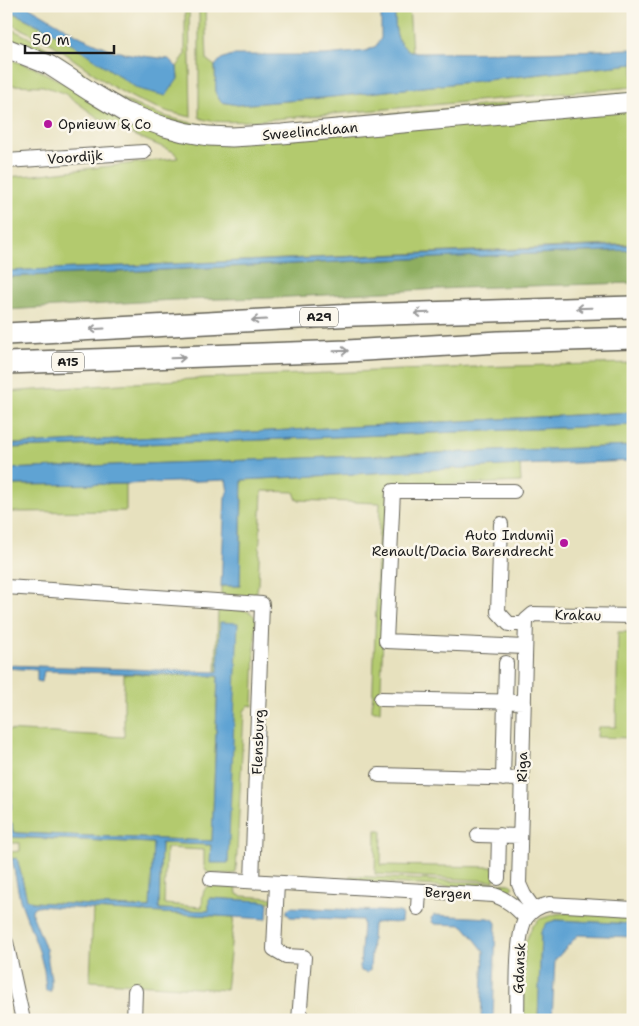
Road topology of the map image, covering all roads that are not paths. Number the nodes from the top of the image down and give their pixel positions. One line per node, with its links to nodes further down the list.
1 (6, 48): 2 (main road, Sweelincklaan)
2 (633, 102)
3 (144, 152): 4 (street, Voordijk)
4 (6, 161)
5 (633, 307): 6 (highway, A29, one-way to 6)
6 (6, 334)
7 (633, 338): 8 (highway, one-way to 7)
8 (130, 360): 9 (highway, A15); 10 (highway)
9 (6, 363)
10 (6, 378)
11 (514, 491): 16 (street)
12 (501, 524): 15 (street)
13 (6, 587): 29 (street, Flensburg)
14 (633, 616): 15 (street, Krakau)
15 (526, 622): 16 (street, Riga)
16 (525, 647): 20 (street, Riga)
17 (506, 663): 19 (street)
18 (381, 699): 19 (street)
19 (504, 702): 20 (street); 22 (street)
20 (524, 702): 23 (street, Riga)
21 (379, 775): 22 (street)
22 (503, 779): 23 (street)
23 (522, 779): 26 (street, Riga)
24 (478, 834): 25 (street)
25 (499, 835): 26 (street); 27 (street)
26 (520, 836): 34 (street, Riga)
27 (498, 878)
28 (211, 879): 29 (street, Bergen)
29 (252, 881): 30 (street, Bergen)
30 (277, 882): 31 (street, Bergen); 39 (street)
31 (419, 892): 32 (street); 34 (street, Bergen)
32 (418, 908)
33 (633, 908): 34 (street)
34 (530, 914): 40 (street, Gdansk)
35 (6, 942): 37 (street)
36 (136, 991): 38 (street)
37 (23, 1020)
38 (134, 1020)
39 (299, 1020)
40 (517, 1020)

